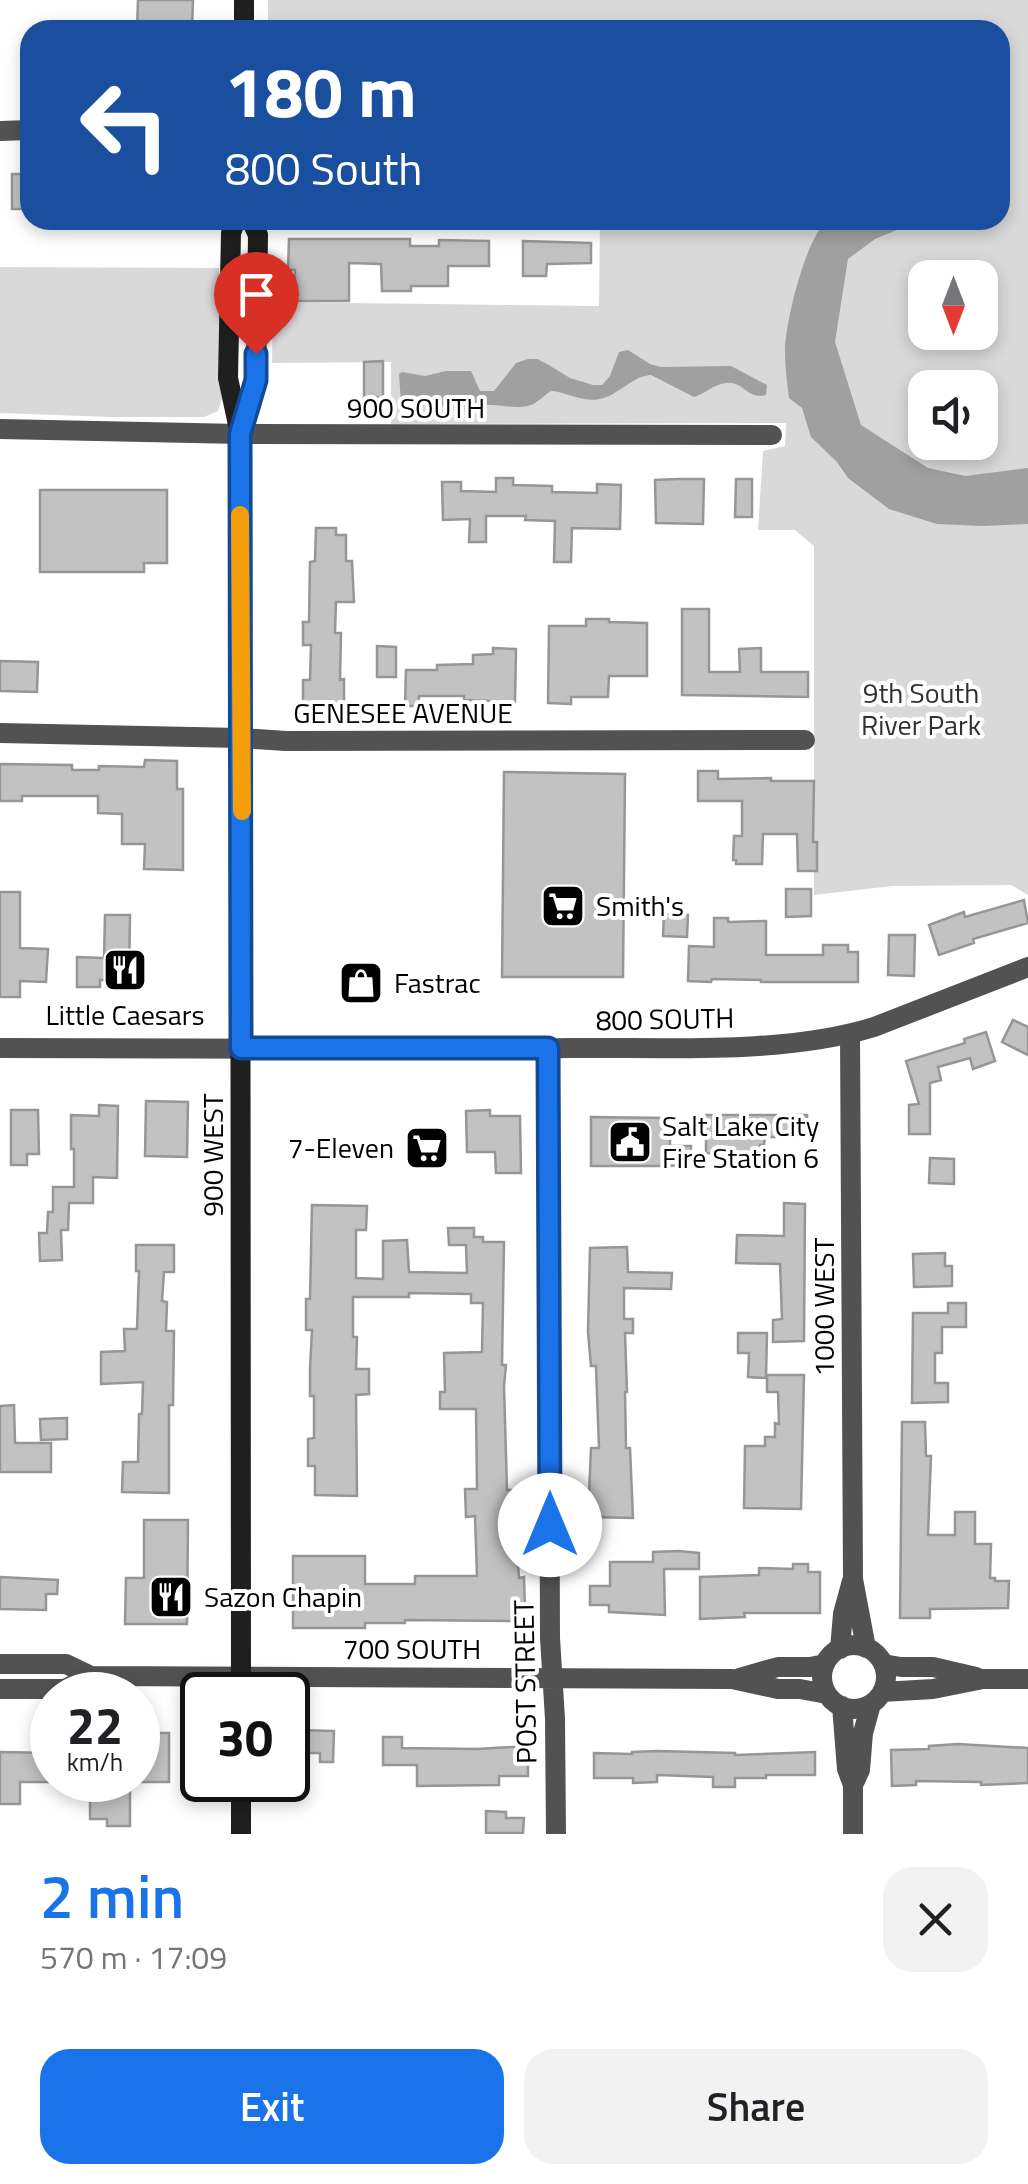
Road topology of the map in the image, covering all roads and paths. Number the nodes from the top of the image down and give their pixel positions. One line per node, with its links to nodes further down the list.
1 (232, 230): 4 (main road, 900 WEST)
2 (256, 230): 4 (main road, 900 WEST)
3 (0, 429): 4 (street, 900 SOUTH)
4 (240, 434): 5 (street, 900 SOUTH); 7 (main road, 900 WEST)
5 (772, 435)
6 (0, 733): 7 (street, GENESEE AVENUE)
7 (241, 738): 8 (street, GENESEE AVENUE); 12 (main road, 900 WEST)
8 (805, 740)
9 (1028, 968): 10 (street, 800 SOUTH)
10 (850, 1034): 13 (street, 800 SOUTH); 14 (street, 1000 WEST)
11 (0, 1048): 12 (street, 800 SOUTH)
12 (241, 1048): 13 (street, 800 SOUTH); 20 (main road, 900 WEST)
13 (548, 1048): 21 (street, POST STREET)
14 (853, 1579): 15 (street, 1000 WEST); 16 (street, 1000 WEST)
15 (866, 1648): 16 (street); 18 (street)
16 (832, 1656): 22 (street, 700 SOUTH); 29 (street)
17 (0, 1664): 19 (street, 700 SOUTH)
18 (883, 1664): 23 (street); 28 (street)
19 (83, 1672)
20 (241, 1672)
21 (552, 1678): 22 (street, 700 SOUTH); 25 (street, 700 SOUTH); 33 (street, POST STREET)
22 (732, 1679): 29 (street, 700 SOUTH)
23 (983, 1679): 24 (street); 28 (street)
24 (1028, 1679)
25 (310, 1684)
26 (0, 1689): 27 (street, 700 SOUTH)
27 (30, 1689)
28 (877, 1698): 29 (street); 30 (street)
29 (835, 1700): 30 (street)
30 (853, 1785): 34 (street)
31 (241, 1802): 32 (main road)
32 (241, 1834)
33 (556, 1834)
34 (852, 1834)

